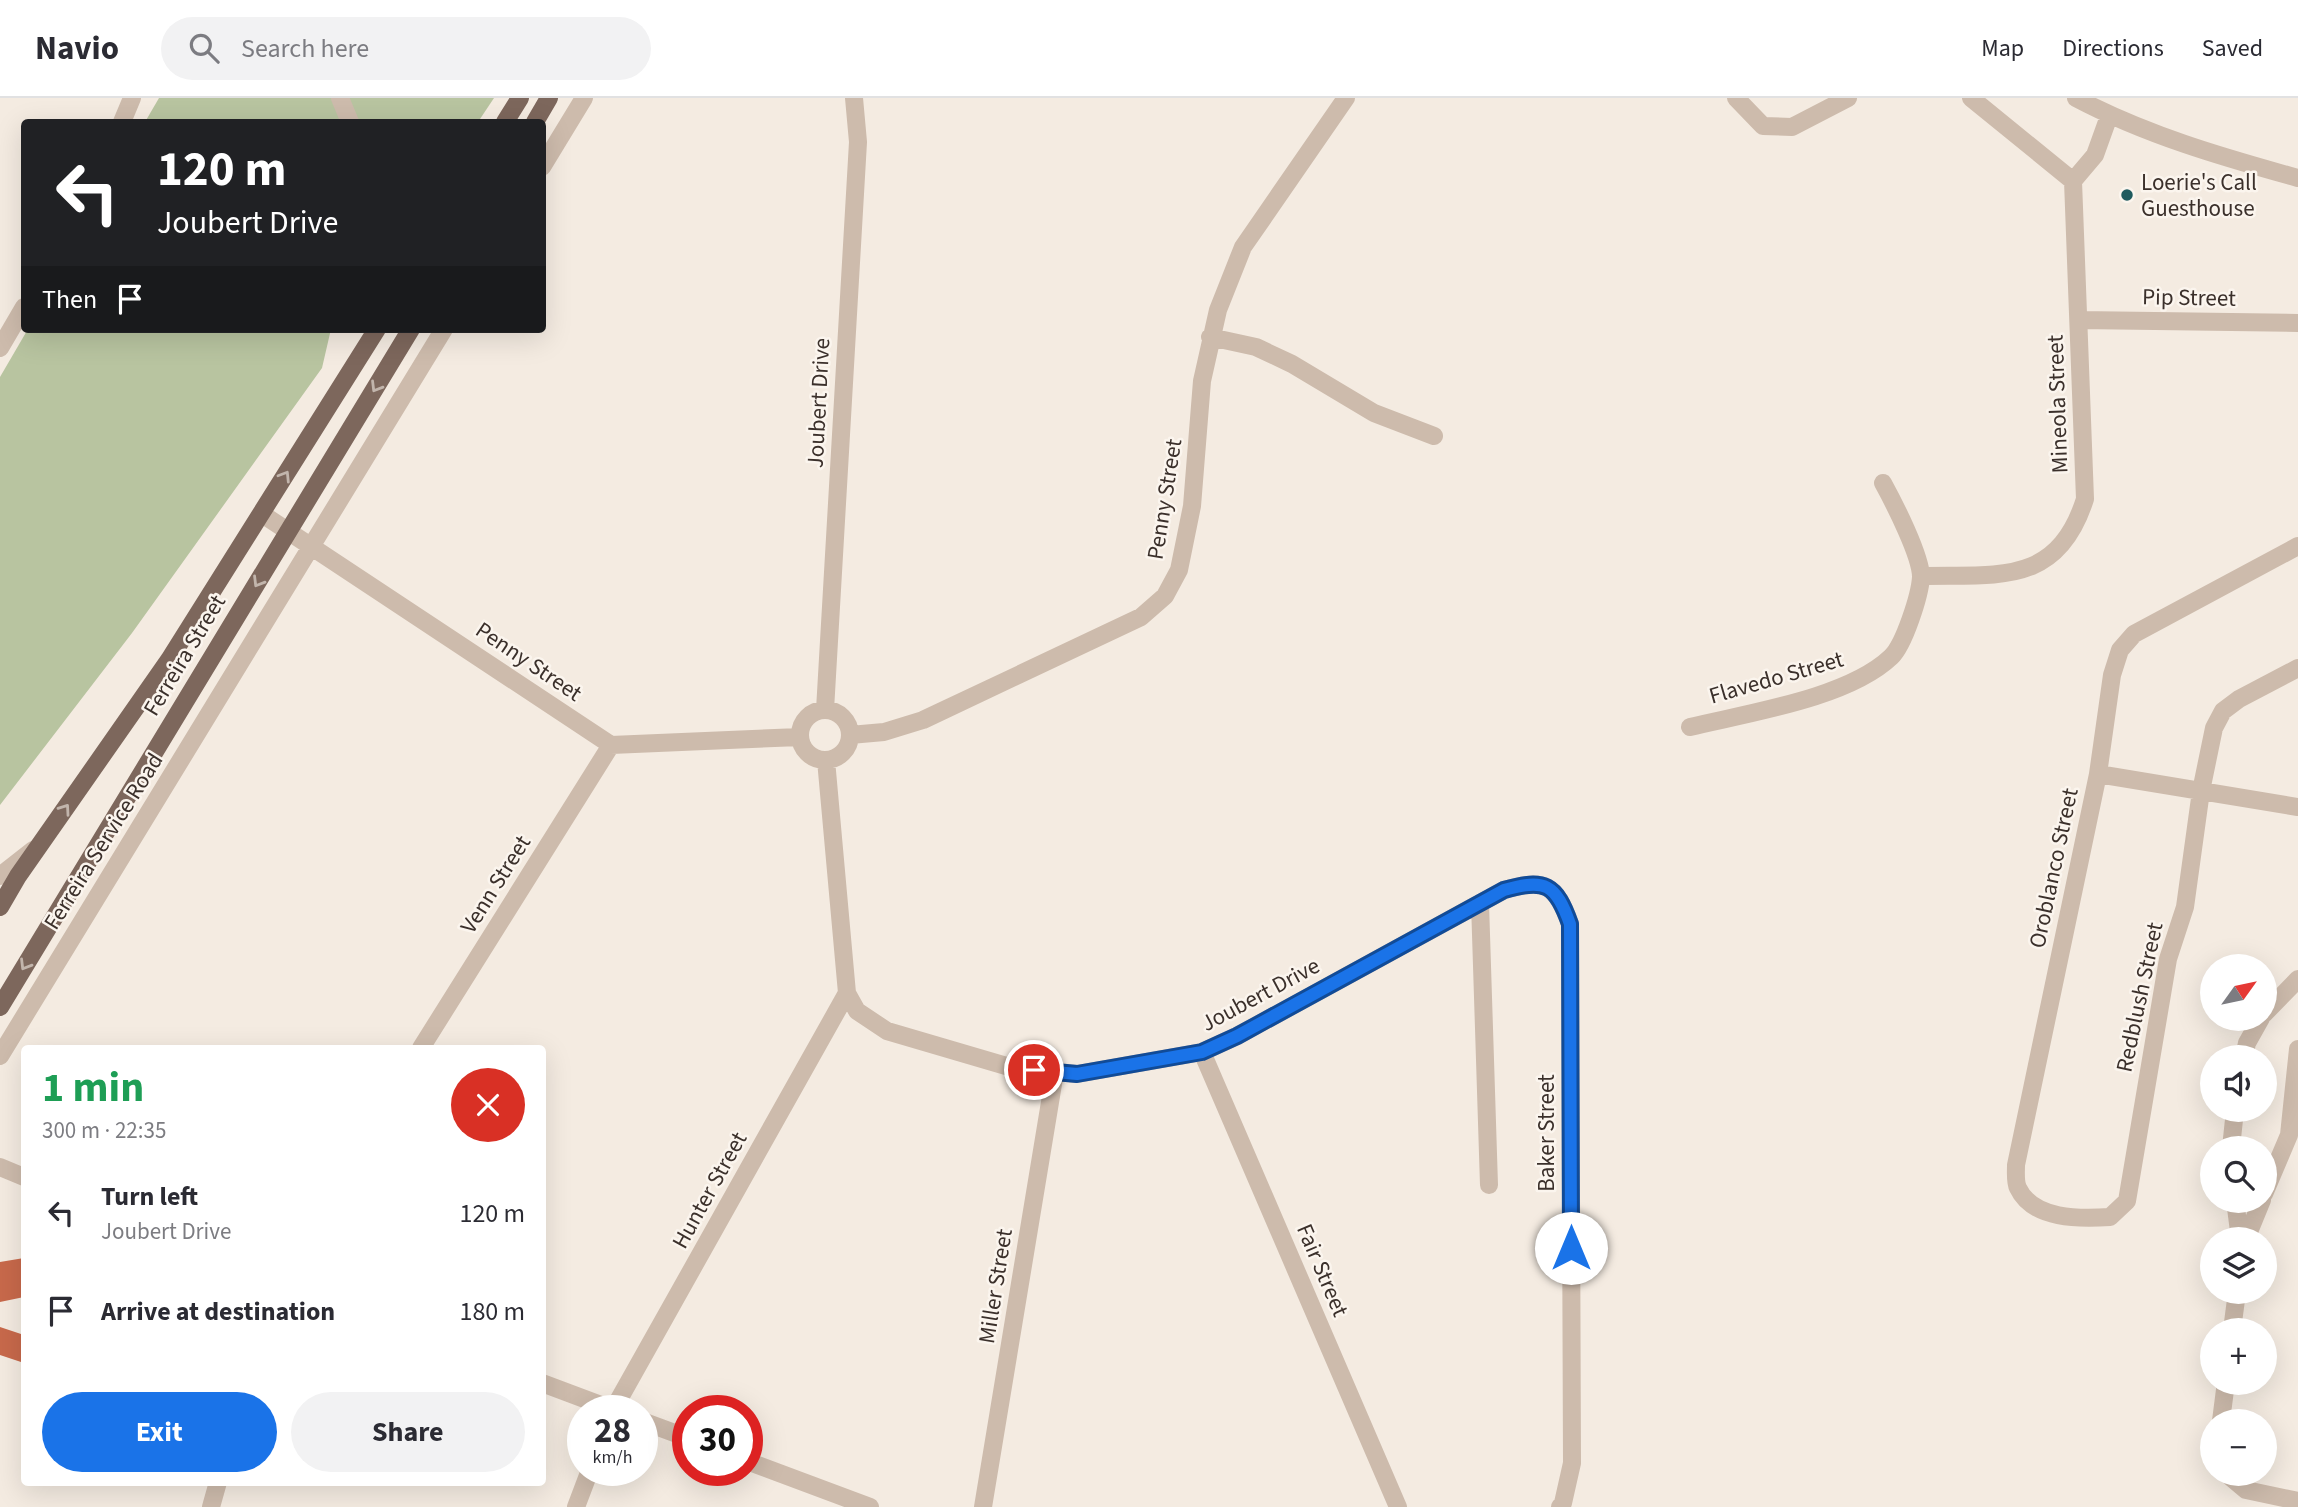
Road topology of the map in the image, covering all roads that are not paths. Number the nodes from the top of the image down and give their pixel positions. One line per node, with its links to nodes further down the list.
1 (132, 98): 13 (street)
2 (340, 98): 14 (street)
3 (520, 98): 15 (main road)
4 (550, 98): 16 (main road)
5 (584, 98): 17 (street)
6 (854, 98): 36 (street, Joubert Drive)
7 (1346, 98): 26 (street, Penny Street)
8 (1736, 98): 9 (street)
9 (1848, 98)
10 (1971, 98): 19 (street)
11 (2076, 98): 12 (street)
12 (2109, 116): 18 (street); 19 (street)
13 (122, 119)
14 (349, 119)
15 (507, 119)
16 (537, 119)
17 (546, 160)
18 (2298, 178)
19 (2073, 181): 21 (street, Mineola Street)
20 (21, 312): 27 (street)
21 (2079, 320): 22 (street, Pip Street); 34 (street, Mineola Street)
22 (2298, 323)
23 (373, 333): 30 (main road, Ferreira Street, one-way to 23)
24 (409, 333): 31 (main road, Ferreira Street, one-way to 31)
25 (442, 333): 32 (street, Ferreira Service Road)
26 (1210, 337): 28 (street); 38 (street, Penny Street)
27 (0, 348)
28 (1434, 436)
29 (1884, 483): 34 (street)
30 (262, 514): 31 (street, Penny Street); 45 (main road, Ferreira Street, one-way to 30)
31 (289, 531): 32 (street, Penny Street); 53 (main road, Ferreira Street, one-way to 53)
32 (310, 545): 40 (street, Penny Street); 57 (street, Ferreira Service Road)
33 (2298, 547): 42 (street, Oroblanco Street)
34 (1921, 576): 37 (street, Flavedo Street)
35 (2298, 668): 43 (street)
36 (824, 710): 38 (street); 39 (street)
37 (1690, 727)
38 (850, 735): 41 (street)
39 (800, 737): 40 (street); 41 (street)
40 (611, 745): 54 (street, Venn Street)
41 (826, 760): 51 (street)
42 (2098, 774): 43 (street); 63 (street, Oroblanco Street)
43 (2201, 791): 44 (street); 63 (street, Redblush Street)
44 (2298, 807)
45 (39, 846): 46 (street); 49 (main road, Ferreira Street)
46 (0, 876)
47 (1551, 887): 48 (street, Joubert Drive); 77 (street, Baker Street)
48 (1480, 903): 56 (street, Joubert Drive); 62 (street)
49 (0, 906)
50 (2298, 979): 52 (street)
51 (848, 993): 58 (street, Joubert Drive); 66 (street, Hunter Street)
52 (2277, 1001)
53 (0, 1007)
54 (423, 1045)
55 (2298, 1049): 59 (street)
56 (1202, 1052): 58 (street, Joubert Drive); 76 (street, Fair Street)
57 (0, 1056)
58 (1055, 1072): 75 (street, Miller Street)
59 (2277, 1162)
60 (0, 1167): 61 (street)
61 (21, 1176)
62 (1489, 1185)
63 (2118, 1212)
64 (546, 1385): 65 (street)
65 (574, 1395)
66 (621, 1395)
67 (763, 1467): 74 (street)
68 (217, 1486): 72 (street)
69 (584, 1486): 73 (street)
70 (2241, 1486): 71 (street)
71 (2298, 1501)
72 (211, 1507)
73 (576, 1507)
74 (870, 1507)
75 (983, 1507)
76 (1398, 1507)
77 (1560, 1507)

